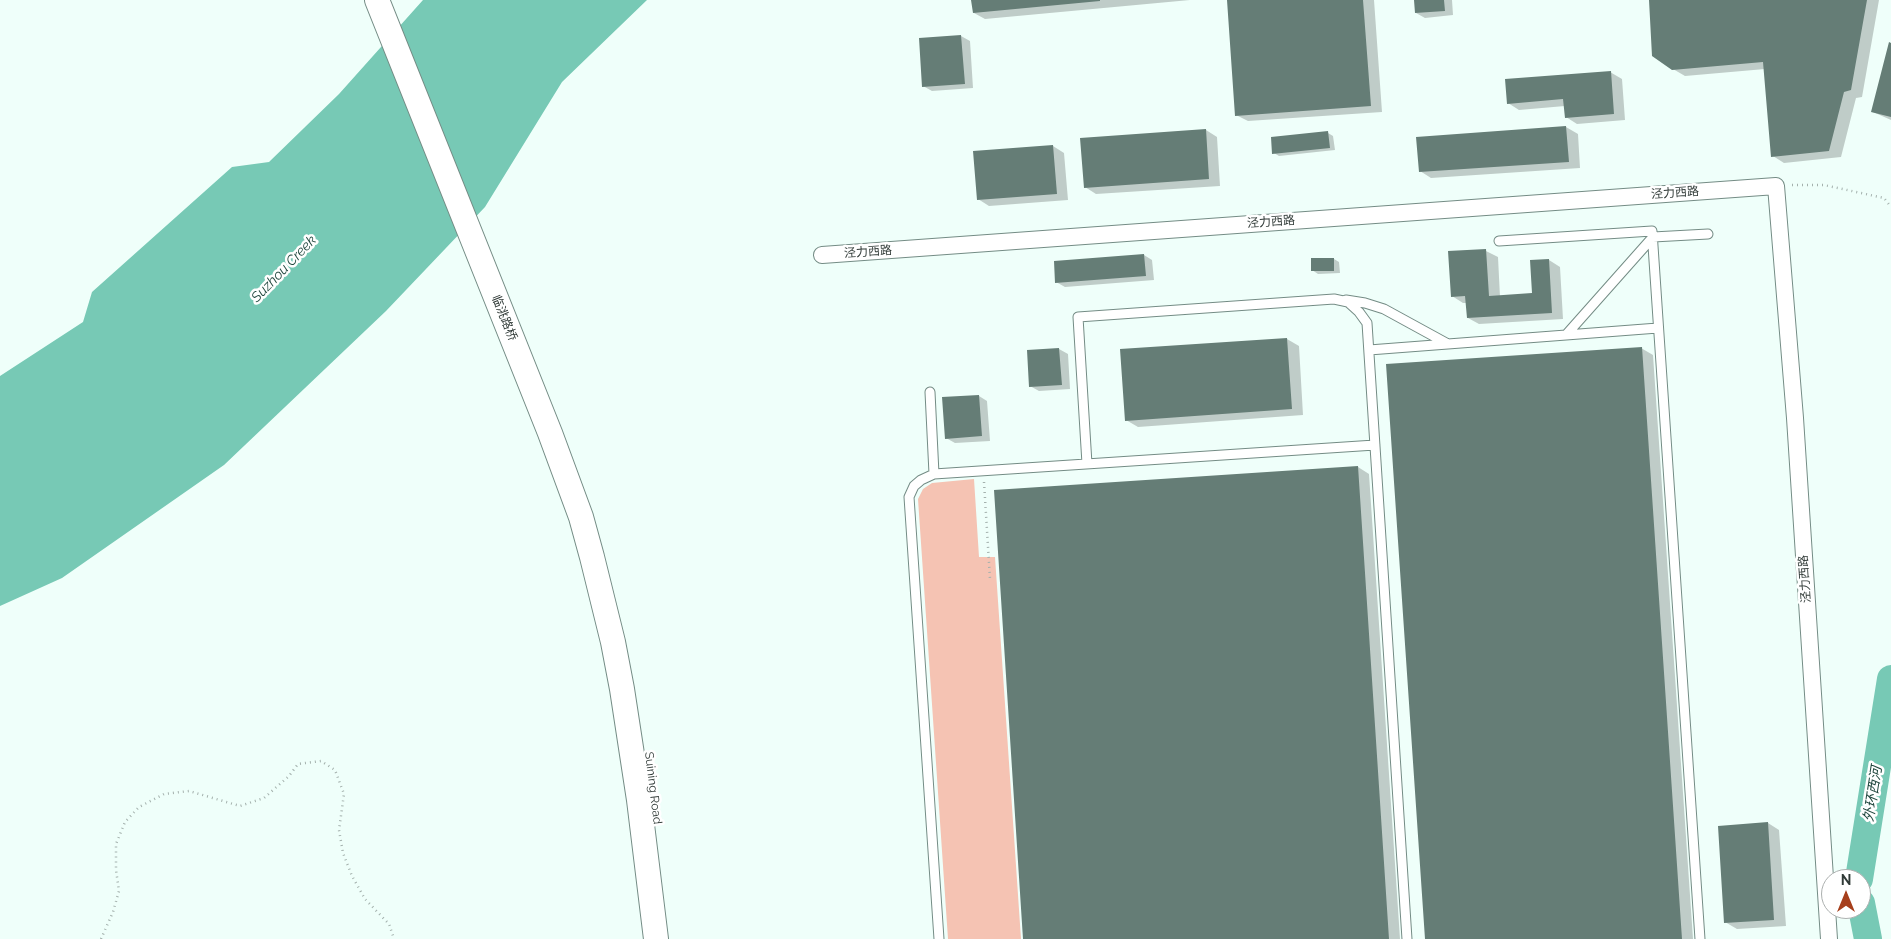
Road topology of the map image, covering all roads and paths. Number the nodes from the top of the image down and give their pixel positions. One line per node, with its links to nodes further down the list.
1 (377, 0): 20 (main road, 临洮路桥)
2 (394, 0): 20 (main road, 临洮路桥)
3 (1776, 186): 4 (path); 8 (street, 泾力西路); 28 (street, 泾力西路)
4 (1891, 207)
5 (1708, 234): 6 (lane)
6 (1653, 238): 7 (lane); 10 (lane); 11 (lane)
7 (1499, 240)
8 (822, 255)
9 (1334, 299): 12 (lane); 13 (lane); 16 (lane)
10 (1658, 328): 11 (lane); 27 (lane)
11 (1566, 335): 12 (lane)
12 (1448, 344): 13 (lane)
13 (1369, 350): 15 (lane)
14 (930, 392): 18 (lane)
15 (1375, 445): 16 (lane); 26 (lane)
16 (1087, 464): 17 (lane)
17 (984, 471): 18 (lane); 19 (path)
18 (934, 474): 25 (lane)
19 (990, 579)
20 (621, 640): 23 (main road, Suining Road); 24 (main road, Suining Road)
21 (102, 939): 22 (path)
22 (394, 939)
23 (656, 939)
24 (672, 939)
25 (939, 939)
26 (1407, 939)
27 (1700, 939)
28 (1829, 939)

